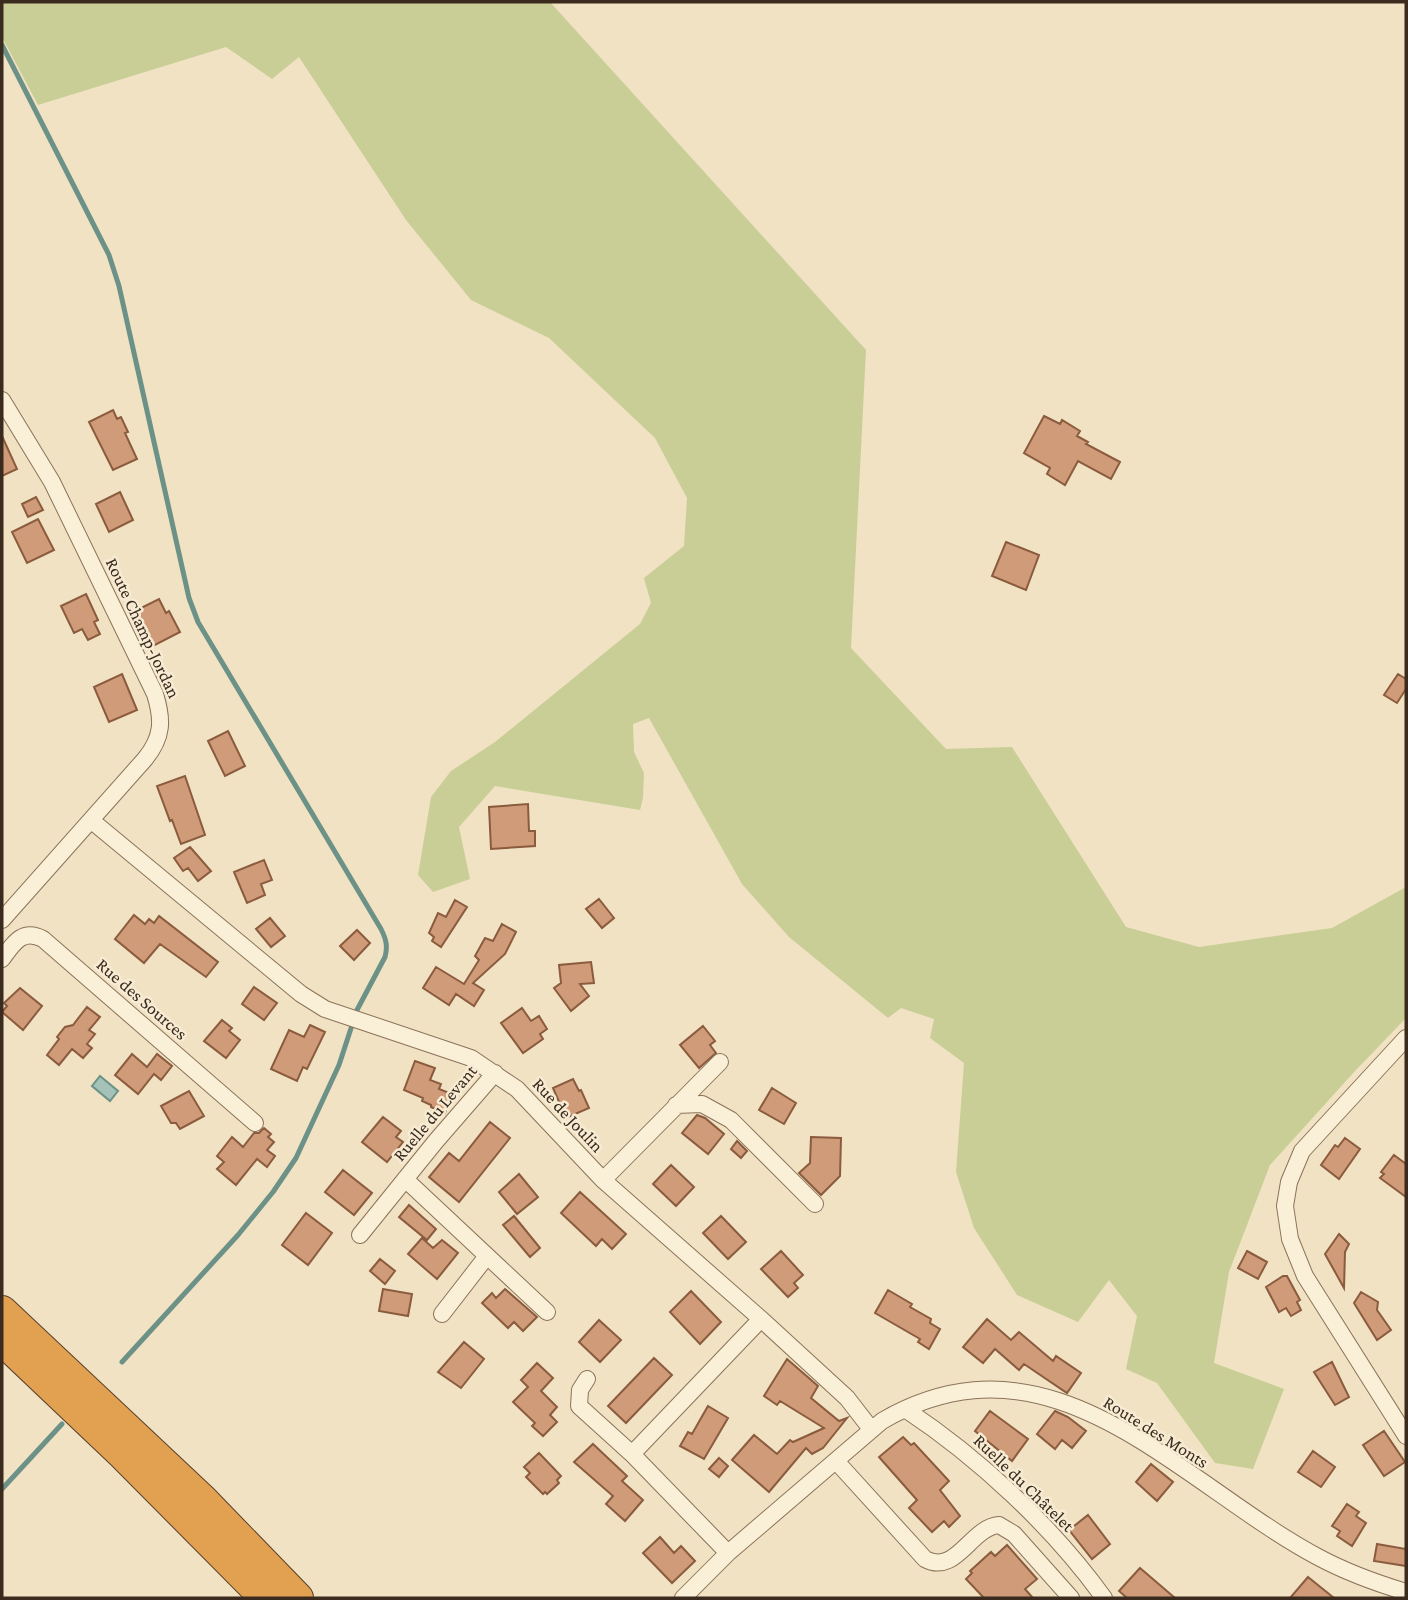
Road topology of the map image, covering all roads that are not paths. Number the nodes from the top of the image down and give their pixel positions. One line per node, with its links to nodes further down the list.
1 (2, 400): 2 (street, Route Champ-Jordan)
2 (92, 821): 3 (street, Route Champ-Jordan); 7 (street, Rue de Joulin)
3 (2, 920)
4 (2, 959): 9 (street, Rue des Sources)
5 (1406, 1038): 25 (street)
6 (720, 1062): 8 (street)
7 (495, 1073): 10 (street, Ruelle du Levant); 11 (street, Rue de Joulin)
8 (676, 1105): 11 (street); 12 (street)
9 (255, 1123)
10 (405, 1179): 13 (street, Ruelle du Levant); 14 (street, Ruelle du Levant)
11 (603, 1180): 19 (street, Rue de Joulin)
12 (815, 1204)
13 (360, 1235)
14 (487, 1255): 17 (street, Ruelle du Levant); 18 (street)
15 (2, 1296): 23 (highway)
16 (2, 1311): 23 (highway)
17 (547, 1312)
18 (442, 1314)
19 (761, 1319): 24 (street, Rue de Joulin); 26 (street)
20 (2, 1340): 30 (highway)
21 (587, 1379): 26 (street)
22 (905, 1409): 24 (street, Route des Monts); 29 (street, Route des Monts); 34 (street, Ruelle du Châtelet)
23 (119, 1420): 31 (highway)
24 (871, 1429): 27 (street, Route des Monts)
25 (1406, 1436)
26 (632, 1454): 28 (street)
27 (836, 1461): 28 (street, Route des Monts); 33 (street)
28 (728, 1553): 32 (street, Route des Monts)
29 (1406, 1592)
30 (265, 1598)
31 (299, 1598)
32 (683, 1598)
33 (1071, 1598)
34 (1104, 1598)

